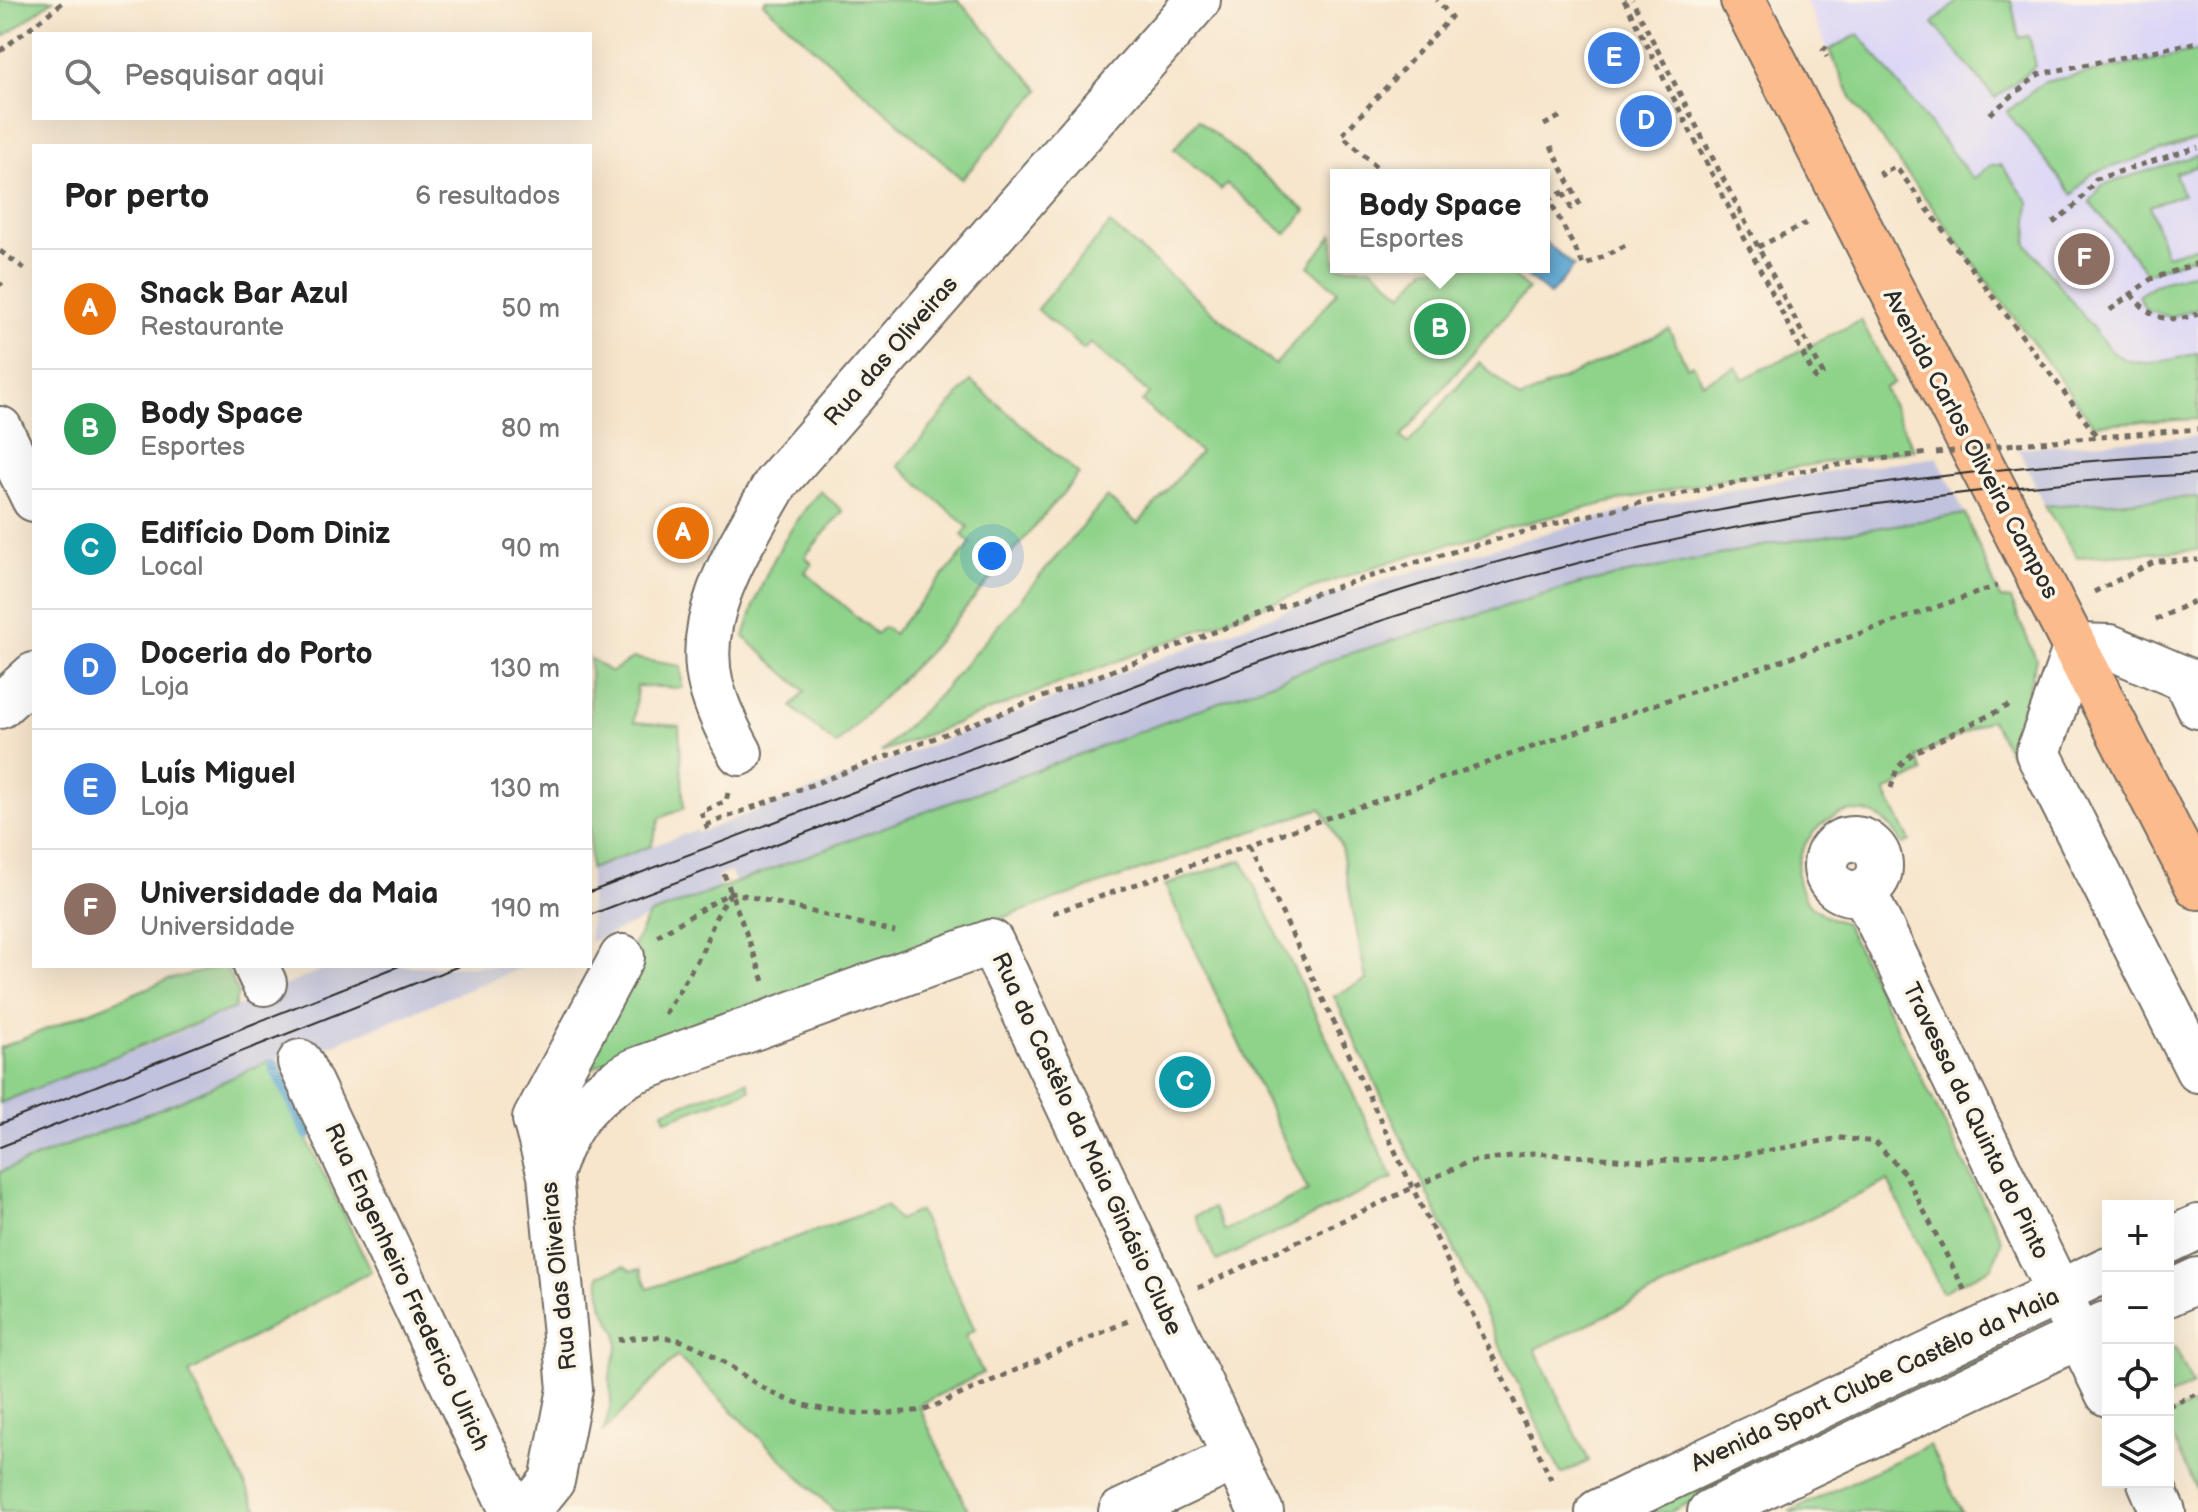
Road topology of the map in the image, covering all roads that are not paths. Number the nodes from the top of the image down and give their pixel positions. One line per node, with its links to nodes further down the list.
1 (1198, 0): 9 (street, Rua das Oliveiras)
2 (1743, 0): 5 (main road, Avenida Carlos Oliveira Campos)
3 (0, 429): 4 (street)
4 (32, 495)
5 (2076, 646): 8 (street); 10 (main road, Avenida Carlos Oliveira Campos); 14 (street)
6 (32, 677): 7 (street)
7 (0, 706)
8 (2198, 706)
9 (740, 753)
10 (2198, 887)
11 (1864, 892): 21 (street, Travessa da Quinta do Pinto)
12 (622, 957): 15 (street, Rua das Oliveiras)
13 (300, 1062): 26 (street, Rua Engenheiro Frederico Ulrich)
14 (2198, 1070)
15 (550, 1175): 24 (street, Rua do Castêlo da Maia Ginásio Clube); 27 (street, Rua das Oliveiras)
16 (2198, 1227): 17 (street)
17 (2174, 1238)
18 (2102, 1272): 21 (street, Avenida Sport Clube Castêlo da Maia)
19 (2198, 1280): 20 (street)
20 (2174, 1291)
21 (2060, 1292): 22 (street, Travessa da Quinta do Pinto); 30 (street, Avenida Sport Clube Castêlo da Maia)
22 (2094, 1330): 23 (street, Travessa da Quinta do Pinto); 31 (street, Avenida Sport Clube Castêlo da Maia)
23 (2102, 1367)
24 (1235, 1458): 28 (street); 29 (street, Rua do Castêlo da Maia Ginásio Clube)
25 (2153, 1488): 32 (street)
26 (513, 1512)
27 (527, 1512)
28 (1121, 1512)
29 (1261, 1512)
30 (1598, 1512)
31 (1710, 1512)
32 (2163, 1512)

